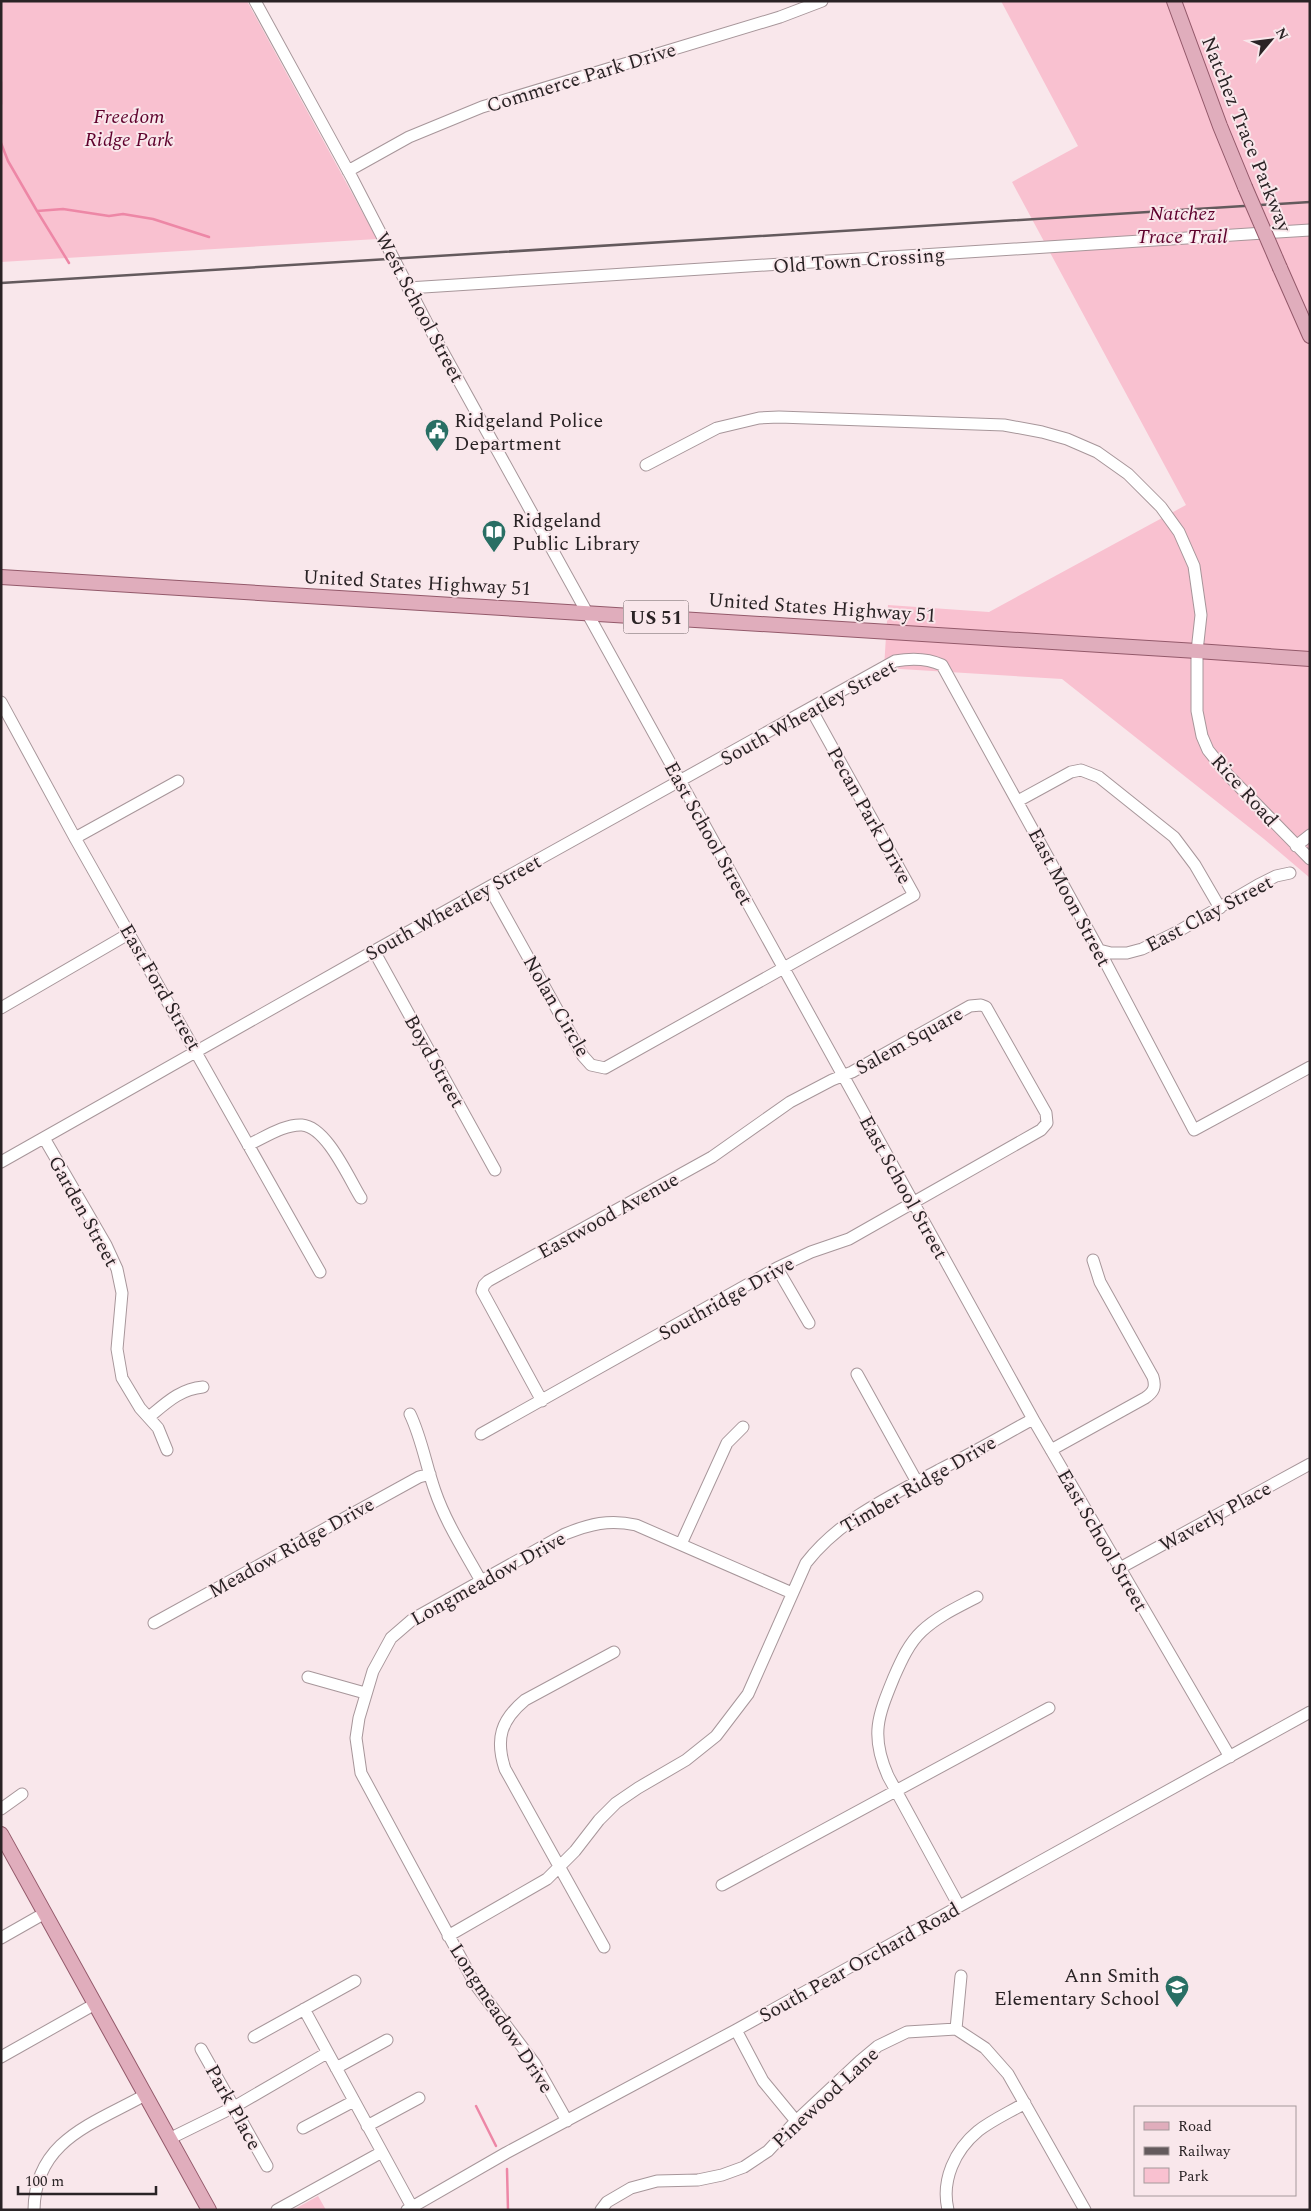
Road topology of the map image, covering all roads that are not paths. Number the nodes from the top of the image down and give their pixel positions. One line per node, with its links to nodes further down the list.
1 (255, 1): 4 (street, West School Street)
2 (822, 1): 4 (street, Commerce Park Drive)
3 (1174, 1): 7 (main road, Natchez Trace Parkway, bridge)
4 (348, 171): 6 (street, West School Street)
5 (1310, 230): 6 (street, Old Town Crossing)
6 (408, 288): 10 (street, West School Street)
7 (1310, 336)
8 (646, 465): 11 (street, Rice Road)
9 (1, 577): 10 (main road, United States Highway 51 / US 51)
10 (587, 612): 11 (main road, United States Highway 51 / US 51); 17 (street, East School Street)
11 (1197, 650): 12 (main road, United States Highway 51 / US 51); 21 (street, Rice Road)
12 (1310, 659)
13 (942, 665): 15 (street, South Wheatley Street); 18 (street, East Moon Street)
14 (1, 702): 20 (street, East Ford Street)
15 (811, 709): 17 (street, South Wheatley Street); 29 (street, Pecan Park Drive)
16 (178, 781): 20 (street)
17 (680, 782): 24 (street, South Wheatley Street); 29 (street, East School Street)
18 (1018, 801): 25 (street); 27 (street, East Moon Street)
19 (1310, 835): 21 (street)
20 (75, 838): 26 (street, East Ford Street)
21 (1296, 846): 22 (street, Rice Road)
22 (1310, 859)
23 (1290, 873): 25 (street, East Clay Street)
24 (490, 887): 28 (street, South Wheatley Street); 29 (street, Nolan Circle)
25 (1220, 908): 27 (street, East Clay Street)
26 (130, 933): 30 (street); 31 (street, East Ford Street)
27 (1100, 950): 32 (street, East Moon Street)
28 (374, 951): 31 (street, South Wheatley Street); 37 (street, Boyd Street)
29 (783, 967): 33 (street, East School Street)
30 (1, 1008)
31 (196, 1051): 34 (street, South Wheatley Street); 35 (street, East Ford Street)
32 (1310, 1068)
33 (843, 1075): 39 (street, East School Street); 39 (street, Salem Square); 46 (street, Eastwood Avenue)
34 (44, 1138): 36 (street, South Wheatley Street); 48 (street, Garden Street)
35 (248, 1145): 38 (street); 42 (street, East Ford Street)
36 (1, 1162)
37 (496, 1170)
38 (360, 1198)
39 (913, 1203): 41 (street, Southridge Drive); 49 (street, East School Street)
40 (1093, 1260): 53 (street)
41 (777, 1268): 43 (street); 46 (street, Southridge Drive)
42 (320, 1272)
43 (808, 1323)
44 (857, 1374): 56 (street)
45 (203, 1387): 48 (street)
46 (542, 1401): 51 (street)
47 (410, 1414): 55 (street)
48 (149, 1417): 52 (street, Garden Street)
49 (1033, 1419): 53 (street, East School Street); 56 (street, Timber Ridge Drive)
50 (743, 1427): 57 (street)
51 (482, 1434)
52 (167, 1450)
53 (1051, 1450): 58 (street, East School Street)
54 (1310, 1464): 58 (street, Waverly Place)
55 (430, 1474): 59 (street); 62 (street, Meadow Ridge Drive)
56 (918, 1482): 60 (street, Timber Ridge Drive)
57 (681, 1544): 59 (street, Longmeadow Drive); 60 (street, Longmeadow Drive)
58 (1120, 1568): 68 (street, East School Street)
59 (481, 1581): 65 (street, Longmeadow Drive)
60 (792, 1593): 73 (street, Timber Ridge Drive)
61 (977, 1597): 69 (street)
62 (154, 1623)
63 (614, 1652): 73 (street)
64 (308, 1678): 65 (street)
65 (365, 1693): 77 (street, Longmeadow Drive)
66 (1049, 1708): 69 (street)
67 (1310, 1712): 68 (street, South Pear Orchard Road)
68 (1230, 1757): 75 (street, South Pear Orchard Road)
69 (895, 1790): 74 (street); 75 (street)
70 (22, 1794): 71 (street)
71 (1, 1809)
72 (1, 1834): 76 (main road)
73 (560, 1869): 77 (street, Timber Ridge Drive); 79 (street)
74 (722, 1885)
75 (959, 1906): 85 (street, South Pear Orchard Road)
76 (45, 1913): 78 (street); 82 (main road)
77 (448, 1936): 97 (street, Longmeadow Drive)
78 (1, 1938)
79 (604, 1946)
80 (961, 1976): 84 (street)
81 (355, 1981): 83 (street)
82 (95, 2004): 90 (street); 92 (main road)
83 (304, 2009): 86 (street); 89 (street)
84 (956, 2028): 95 (street); 98 (street, Pinewood Lane)
85 (736, 2030): 97 (street, South Pear Orchard Road); 98 (street)
86 (254, 2037)
87 (387, 2040): 91 (street)
88 (202, 2049): 96 (street, Park Place)
89 (327, 2053): 91 (street); 96 (street)
90 (1, 2057)
91 (336, 2068): 94 (street)
92 (145, 2095): 101 (main road); 105 (street)
93 (419, 2098): 99 (street)
94 (354, 2101): 99 (street); 100 (street)
95 (1025, 2103): 109 (street); 110 (street)
96 (234, 2107): 101 (street); 103 (street, Park Place)
97 (567, 2121): 104 (street, South Pear Orchard Road)
98 (796, 2121): 108 (street, Pinewood Lane)
99 (367, 2126): 102 (street)
100 (303, 2128)
101 (169, 2139): 106 (main road)
102 (382, 2152): 104 (street); 107 (street)
103 (266, 2166)
104 (410, 2208)
105 (34, 2210)
106 (209, 2210)
107 (277, 2210)
108 (601, 2210)
109 (948, 2210)
110 (1085, 2210)

